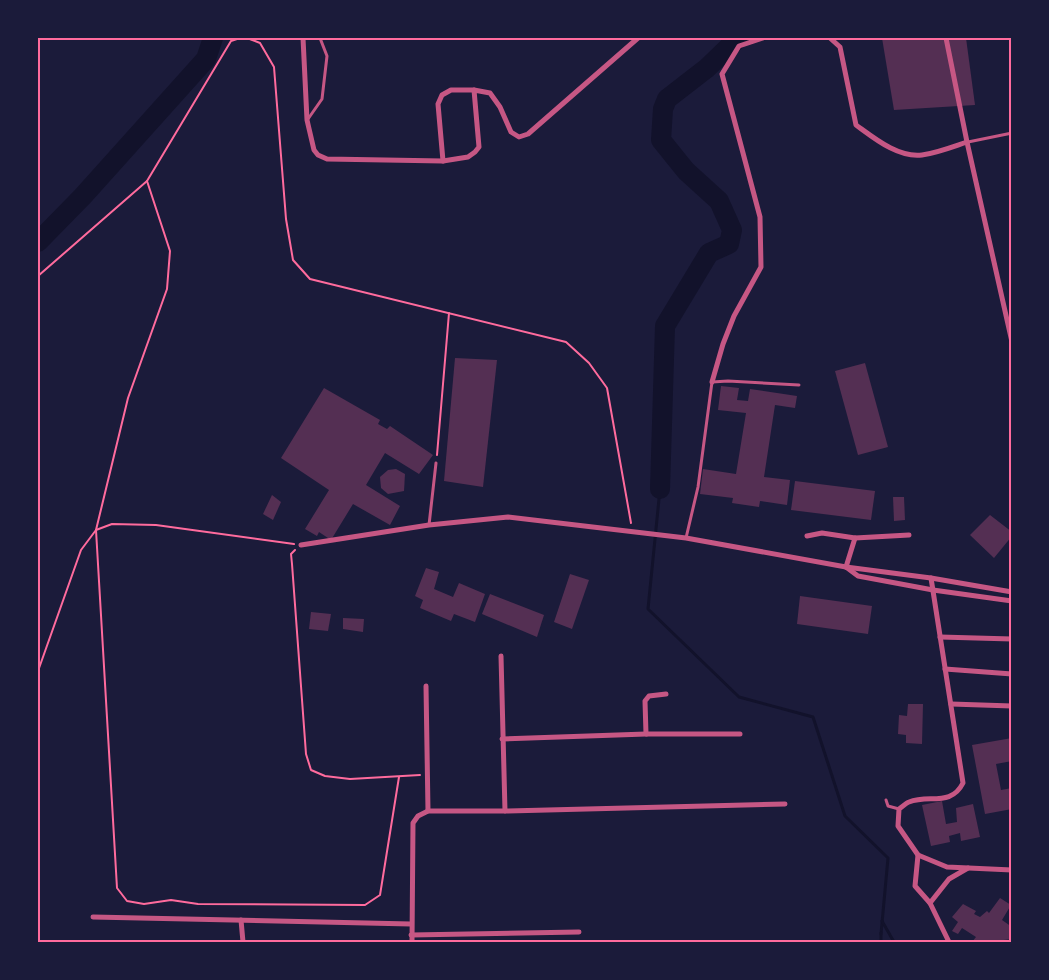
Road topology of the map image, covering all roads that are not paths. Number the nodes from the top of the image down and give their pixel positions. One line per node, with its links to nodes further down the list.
1 (303, 38): 8 (street)
2 (320, 38): 8 (lane)
3 (638, 38): 7 (street)
4 (763, 38): 13 (street)
5 (830, 38): 10 (street)
6 (946, 38): 10 (street)
7 (474, 90): 11 (street); 11 (street)
8 (307, 120): 11 (street)
9 (1012, 133): 10 (lane)
10 (967, 142): 12 (street)
11 (443, 161)
12 (1012, 342)
13 (712, 382): 14 (lane); 19 (lane)
14 (799, 385)
15 (436, 463): 16 (lane)
16 (429, 526): 19 (street); 21 (street)
17 (909, 535): 20 (street)
18 (807, 536): 20 (street)
19 (685, 538): 22 (street)
20 (855, 538): 22 (street)
21 (301, 545)
22 (846, 567): 23 (street); 24 (street)
23 (931, 578): 24 (street); 25 (street)
24 (933, 590): 26 (street); 27 (street)
25 (1012, 592)
26 (1012, 601)
27 (940, 637): 28 (street); 30 (street)
28 (1012, 639)
29 (501, 656): 38 (street)
30 (945, 669): 31 (street); 34 (street)
31 (1012, 674)
32 (426, 686): 42 (street)
33 (666, 694): 36 (street)
34 (950, 704): 35 (street); 41 (street)
35 (1012, 706)
36 (646, 734): 37 (street); 38 (street)
37 (740, 734)
38 (502, 739): 43 (street)
39 (886, 800): 41 (lane)
40 (785, 804): 43 (street)
41 (899, 809): 44 (street)
42 (428, 811): 43 (street); 50 (street)
43 (505, 811)
44 (918, 855): 45 (street); 47 (street)
45 (968, 868): 46 (street); 47 (street)
46 (1012, 870)
47 (930, 903): 55 (street)
48 (93, 917): 49 (street)
49 (241, 920): 50 (street); 53 (street)
50 (411, 924): 52 (street)
51 (579, 932): 52 (street)
52 (411, 935): 54 (street)
53 (243, 942)
54 (412, 942)
55 (949, 942)

